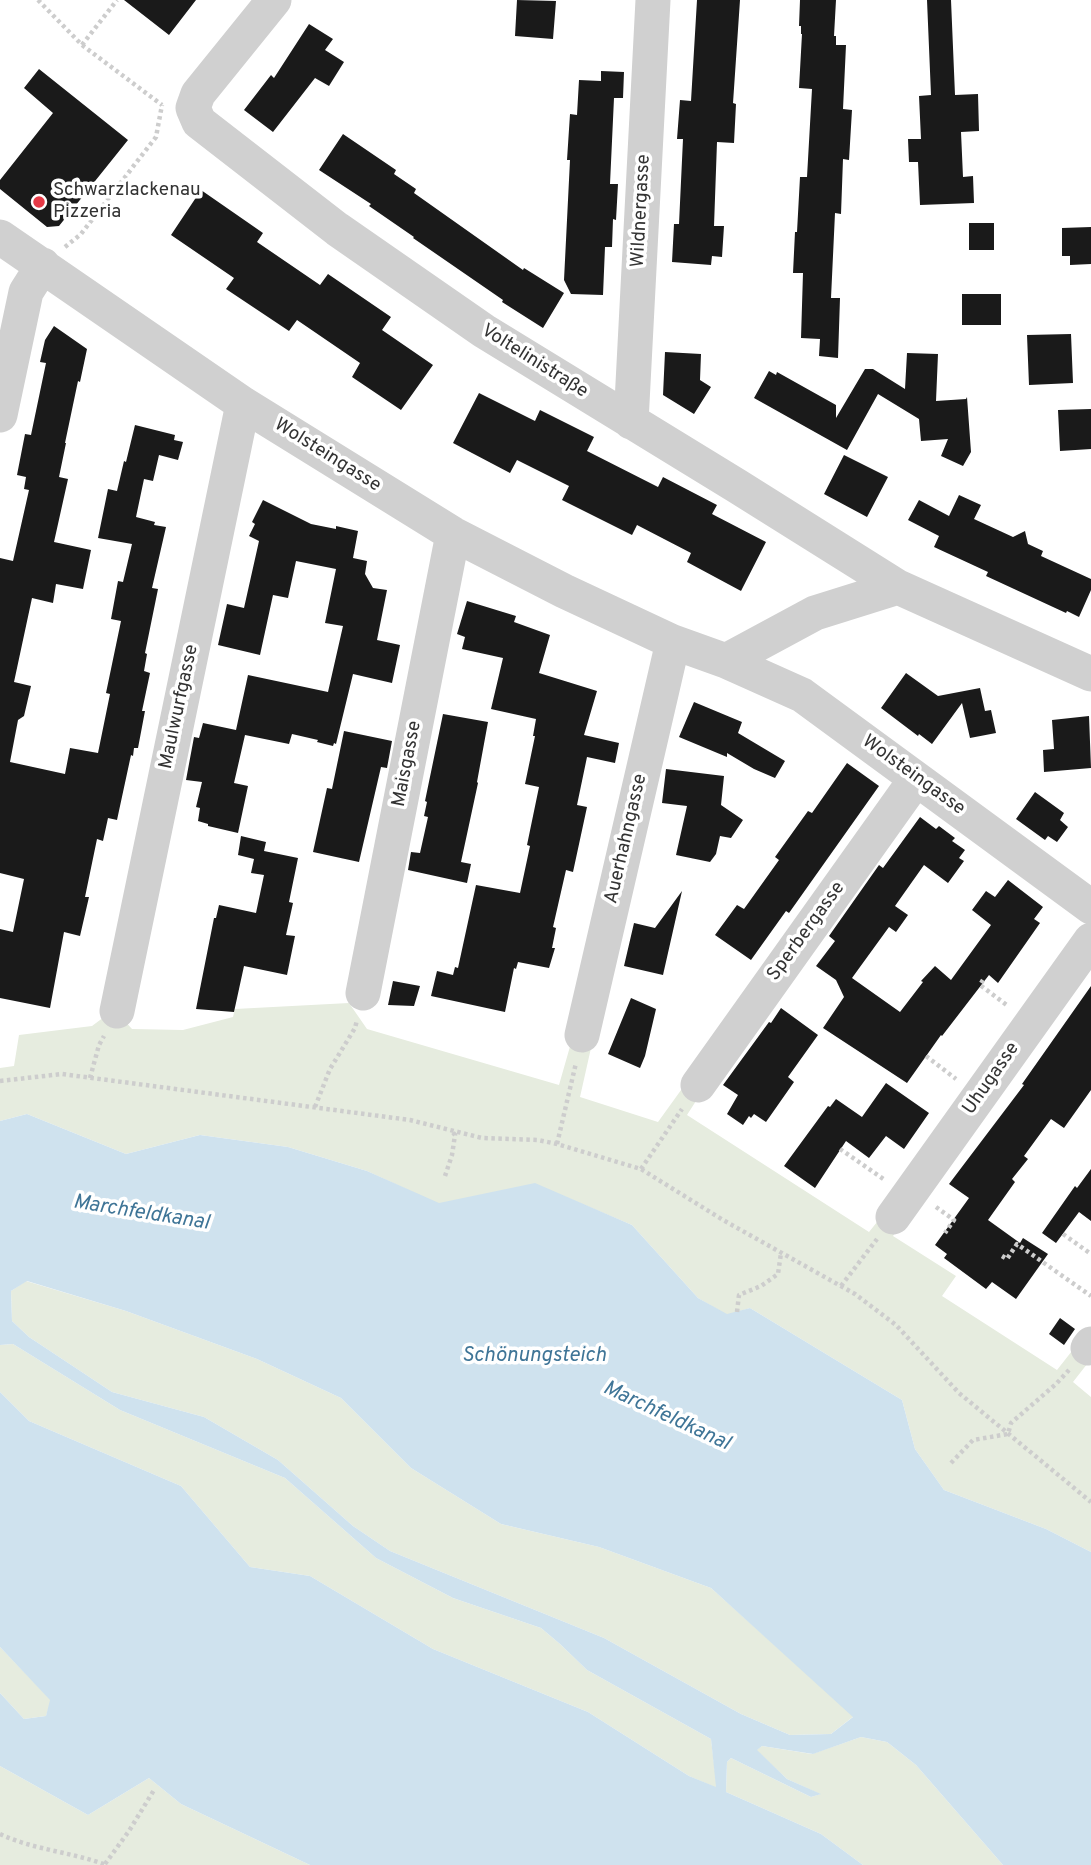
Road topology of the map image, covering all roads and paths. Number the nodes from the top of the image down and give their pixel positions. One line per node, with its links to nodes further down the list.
1 (38, 0): 5 (path)
2 (117, 0): 5 (path)
3 (274, 0): 6 (street)
4 (653, 0): 11 (street, Wildnergasse)
5 (82, 45): 6 (path)
6 (177, 107): 8 (path); 11 (street, Voltelinistraße)
7 (0, 237): 8 (street, Wolsteingasse)
8 (43, 265): 9 (street, Wolsteingasse); 10 (street)
9 (243, 404): 12 (street, Wolsteingasse); 22 (street, Maulwurfgasse)
10 (0, 415)
11 (631, 422): 13 (street, Voltelinistraße)
12 (453, 534): 14 (street, Wolsteingasse); 21 (street, Maisgasse)
13 (898, 587): 15 (street); 16 (street, Voltelinistraße)
14 (673, 642): 15 (street); 24 (street, Auerhahngasse)
15 (726, 661): 17 (street, Wolsteingasse)
16 (1091, 674)
17 (916, 779): 18 (street, Wolsteingasse); 28 (street, Sperbergasse)
18 (1091, 907)
19 (1091, 940): 23 (street, Uhugasse)
20 (983, 981): 23 (path)
21 (363, 993): 30 (path)
22 (117, 1011): 26 (path)
23 (1032, 1023): 29 (street, Uhugasse)
24 (582, 1035): 32 (path)
25 (926, 1056): 29 (path)
26 (90, 1078): 27 (path); 30 (path)
27 (0, 1081)
28 (698, 1085): 34 (path)
29 (979, 1097): 36 (street, Uhugasse)
30 (315, 1107): 31 (path)
31 (452, 1130): 32 (path); 35 (path)
32 (557, 1144): 34 (path)
33 (841, 1149): 36 (path)
34 (641, 1169): 38 (path)
35 (445, 1176)
36 (901, 1207): 41 (path)
37 (1063, 1234): 39 (path)
38 (781, 1253): 41 (path); 43 (path)
39 (1091, 1255)
40 (1002, 1256): 42 (path)
41 (841, 1286): 45 (path)
42 (1091, 1296)
43 (737, 1312)
44 (1089, 1346): 45 (path)
45 (1008, 1434): 46 (path); 47 (path)
46 (951, 1463)
47 (1091, 1502)
48 (154, 1790): 50 (path)
49 (0, 1835): 50 (path)
50 (105, 1865)

